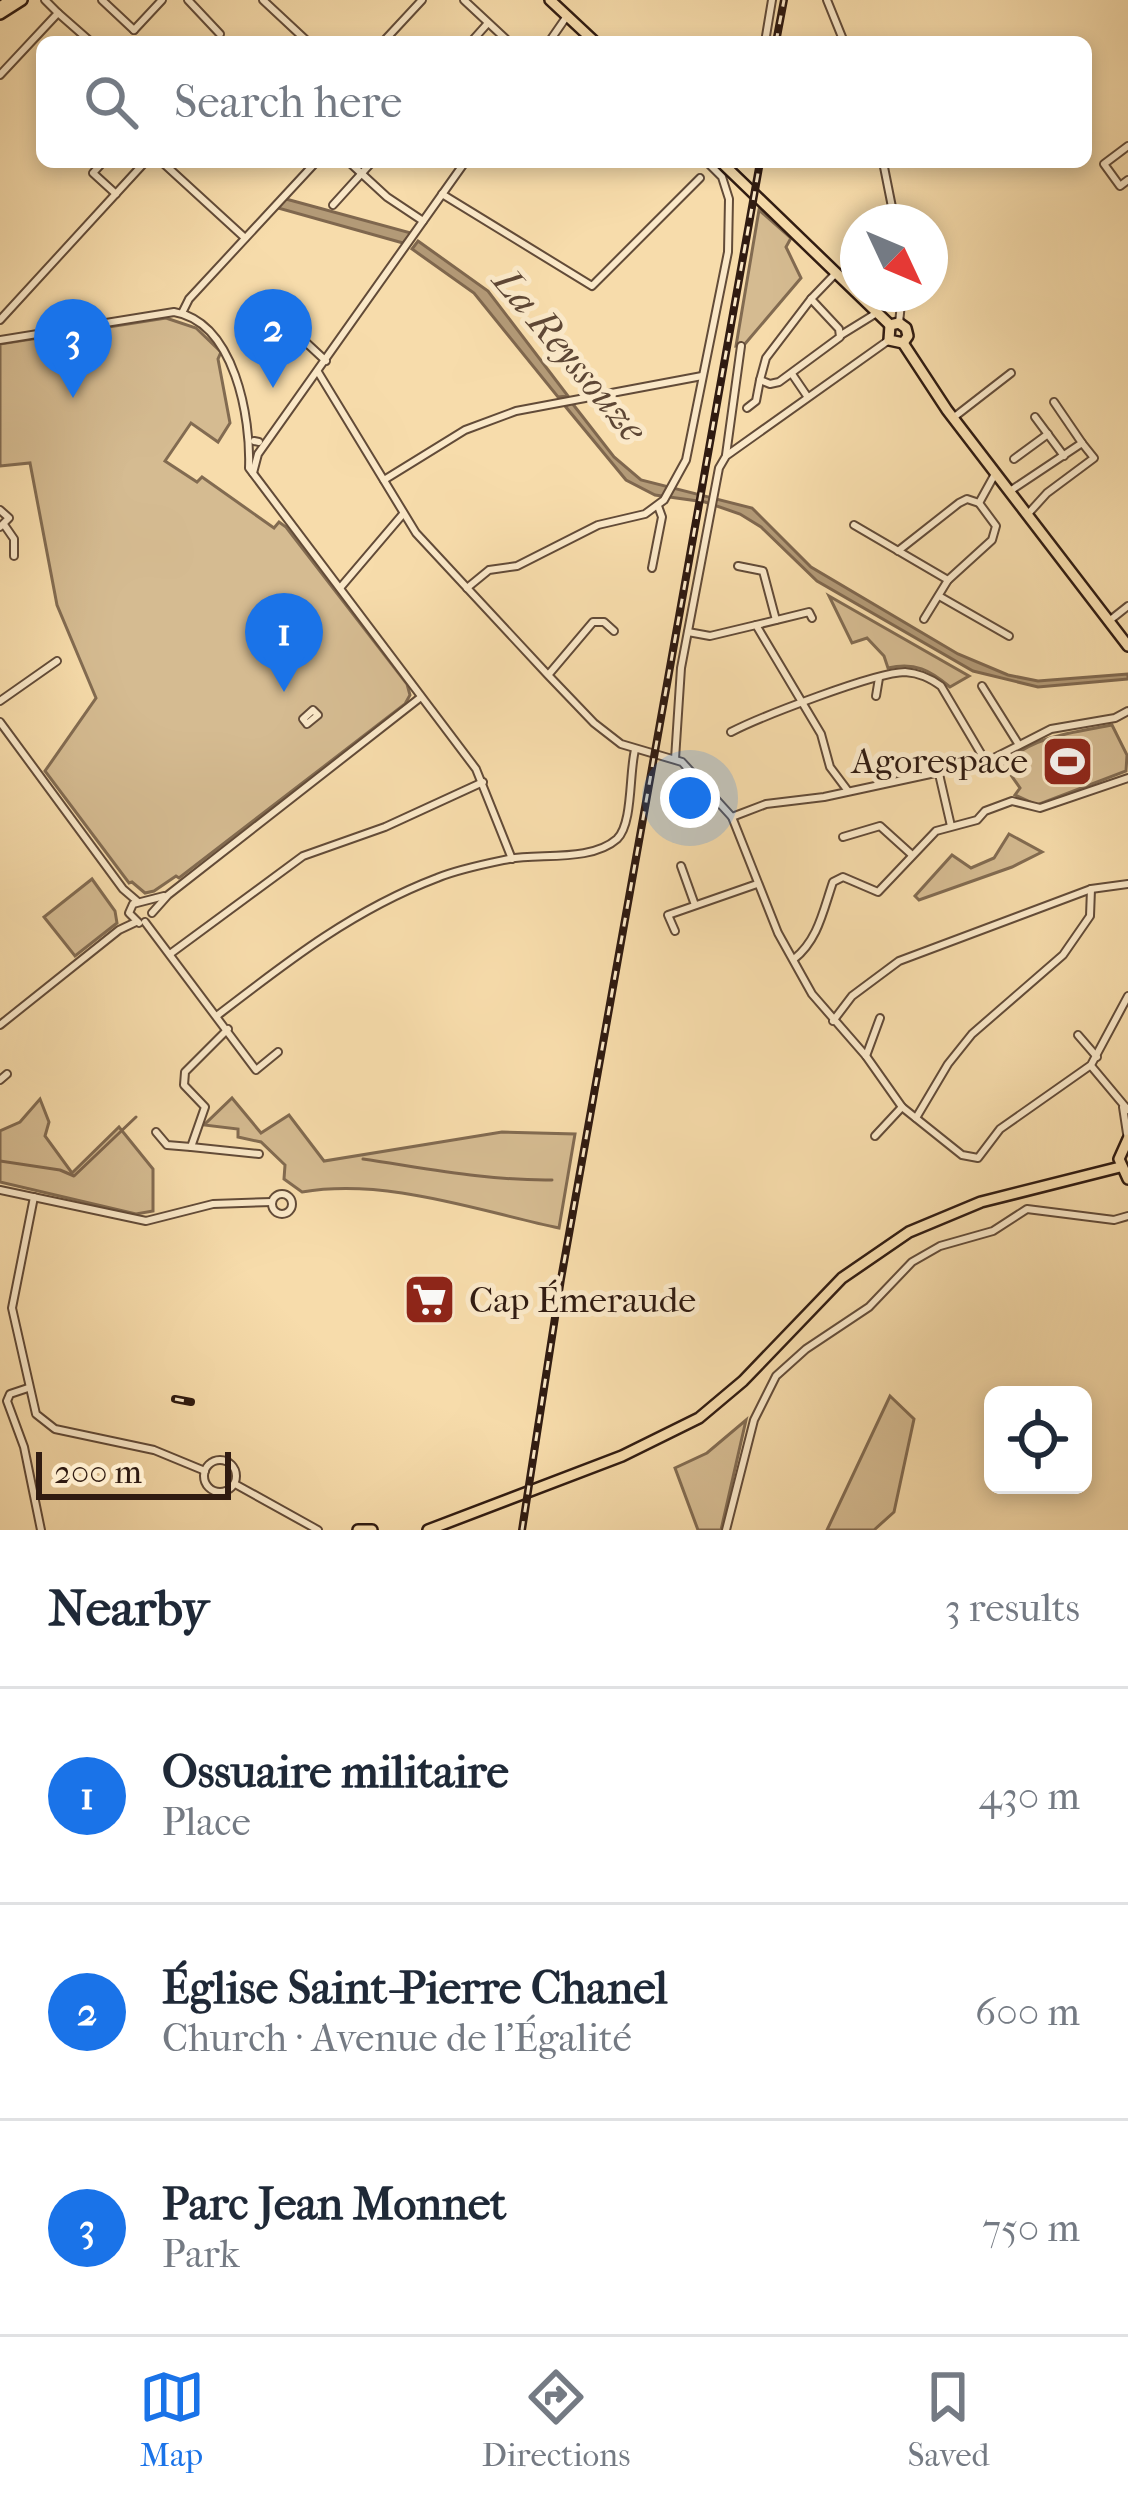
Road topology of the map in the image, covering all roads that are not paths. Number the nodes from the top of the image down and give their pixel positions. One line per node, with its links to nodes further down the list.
1 (10, 0): 13 (main road)
2 (22, 0): 13 (main road)
3 (45, 0): 14 (street)
4 (102, 0): 20 (street)
5 (163, 0): 21 (street)
6 (188, 0): 17 (street)
7 (263, 0): 22 (street)
8 (422, 0): 23 (street)
9 (464, 0): 16 (street)
10 (550, 0): 15 (main road)
11 (772, 0): 28 (street)
12 (827, 0): 29 (street)
13 (0, 10)
14 (58, 13): 18 (street); 19 (street)
15 (567, 16): 26 (street); 27 (main road)
16 (488, 23): 24 (street); 25 (street)
17 (220, 34)
18 (36, 36)
19 (84, 36)
20 (132, 36)
21 (134, 36)
22 (301, 36)
23 (389, 36)
24 (476, 36)
25 (502, 36)
26 (553, 36)
27 (589, 36)
28 (766, 36)
29 (842, 36)
30 (36, 37): 31 (street)
31 (0, 75)
32 (1128, 146): 45 (street)
33 (98, 168): 46 (street)
34 (140, 168): 46 (street)
35 (168, 168): 51 (street)
36 (310, 168): 51 (street)
37 (356, 168): 43 (street)
38 (367, 168): 43 (street)
39 (461, 168): 47 (street)
40 (713, 168): 69 (street)
41 (728, 168): 52 (main road)
42 (885, 168): 48 (street)
43 (362, 173): 49 (street); 50 (street)
44 (700, 178): 47 (street)
45 (1128, 180)
46 (116, 194): 57 (street)
47 (442, 194): 50 (street)
48 (892, 204)
49 (333, 205)
50 (423, 221): 65 (street)
51 (244, 238): 55 (street)
52 (836, 273): 53 (street); 56 (main road)
53 (811, 299): 60 (street); 70 (street)
54 (898, 312): 59 (street)
55 (182, 313): 61 (street); 78 (street)
56 (875, 314): 59 (main road); 60 (street)
57 (0, 320)
58 (284, 322): 65 (street)
59 (895, 324): 62 (main road); 63 (main road)
60 (841, 335): 67 (street)
61 (0, 340)
62 (889, 340): 63 (main road); 71 (street)
63 (903, 343): 75 (main road)
64 (741, 346): 79 (street)
65 (326, 361): 66 (street)
66 (318, 372): 78 (street); 83 (street)
67 (792, 373): 70 (street); 71 (street)
68 (1011, 374): 75 (street)
69 (702, 376): 83 (street); 85 (street)
70 (760, 380): 73 (street)
71 (807, 396): 79 (street)
72 (1054, 402): 77 (street)
73 (747, 408)
74 (1035, 417): 76 (street)
75 (952, 418): 82 (main road)
76 (1048, 434): 80 (street); 81 (street)
77 (1082, 443): 80 (street); 89 (street)
78 (255, 447): 97 (street)
79 (726, 456): 107 (street)
80 (1064, 456): 84 (street)
81 (1014, 459)
82 (995, 474): 84 (main road); 86 (street)
83 (384, 480): 88 (street)
84 (1009, 492): 89 (main road)
85 (661, 503): 95 (street); 98 (street)
86 (979, 503): 92 (street); 96 (street)
87 (0, 510): 91 (street)
88 (403, 514): 97 (street); 98 (street)
89 (1027, 515): 104 (main road)
90 (854, 525): 92 (street)
91 (3, 526): 93 (street)
92 (898, 550): 96 (street)
93 (14, 556)
94 (738, 566): 102 (street)
95 (652, 568)
96 (949, 580): 99 (street)
97 (340, 588): 115 (street)
98 (467, 588): 111 (street)
99 (939, 596): 103 (street); 108 (street)
100 (1128, 606): 104 (street)
101 (812, 618): 102 (street)
102 (776, 620): 105 (street)
103 (924, 620)
104 (1109, 621): 109 (main road)
105 (756, 625): 107 (street); 117 (street)
106 (614, 631): 111 (street)
107 (688, 632): 123 (street)
108 (1009, 636)
109 (1128, 646)
110 (57, 661): 116 (street)
111 (548, 675): 122 (street)
112 (879, 678): 114 (street); 117 (street); 124 (street)
113 (982, 686): 121 (street)
114 (876, 696)
115 (421, 698): 127 (street); 139 (street)
116 (0, 701)
117 (802, 705): 120 (street); 128 (street)
118 (1128, 711): 121 (street)
119 (0, 722): 137 (street)
120 (730, 732)
121 (1019, 745): 124 (street)
122 (635, 750): 123 (street); 133 (street)
123 (675, 759): 129 (street)
124 (986, 762): 125 (street)
125 (939, 774): 128 (street); 130 (street)
126 (1128, 778): 130 (street)
127 (483, 782): 133 (street); 147 (street)
128 (848, 792): 129 (street)
129 (732, 818): 135 (street)
130 (951, 826): 132 (street)
131 (843, 837): 132 (street)
132 (912, 855): 148 (street)
133 (512, 859): 150 (street)
134 (681, 866): 141 (street)
135 (757, 884): 141 (street); 148 (street)
136 (1128, 884): 138 (street)
137 (123, 889): 140 (street); 142 (street)
138 (1091, 889): 152 (street); 162 (street)
139 (168, 895): 140 (street); 143 (street)
140 (142, 902): 142 (street); 143 (street)
141 (695, 905): 146 (street)
142 (130, 910): 144 (street); 145 (street)
143 (152, 913): 144 (street)
144 (140, 922): 145 (street); 147 (street)
145 (119, 930): 153 (street)
146 (675, 931)
147 (170, 954): 150 (street)
148 (793, 960): 152 (street)
149 (1128, 996): 158 (street)
150 (218, 1015): 154 (street)
151 (880, 1018): 157 (street)
152 (833, 1021): 157 (street)
153 (0, 1025)
154 (227, 1029): 156 (street); 166 (street)
155 (1078, 1035): 158 (street)
156 (278, 1052)
157 (866, 1056): 161 (street)
158 (1097, 1057): 159 (street)
159 (1091, 1066): 160 (street); 162 (street)
160 (1125, 1104): 165 (street)
161 (902, 1107): 162 (street); 164 (street)
162 (916, 1118)
163 (156, 1132): 166 (street)
164 (875, 1136)
165 (1128, 1139): 168 (main road)
166 (191, 1147): 167 (street)
167 (260, 1154)
168 (1120, 1167): 169 (main road); 181 (main road)
169 (1128, 1178)
170 (0, 1190): 171 (street)
171 (34, 1198): 172 (street); 174 (street)
172 (272, 1202)
173 (1128, 1216): 182 (street)
174 (28, 1388): 175 (street); 177 (street)
175 (205, 1471): 176 (street); 176 (street)
176 (235, 1484): 178 (street)
177 (41, 1530)
178 (318, 1530)
179 (358, 1530): 180 (main road)
180 (373, 1530)
181 (428, 1530)
182 (726, 1530)

